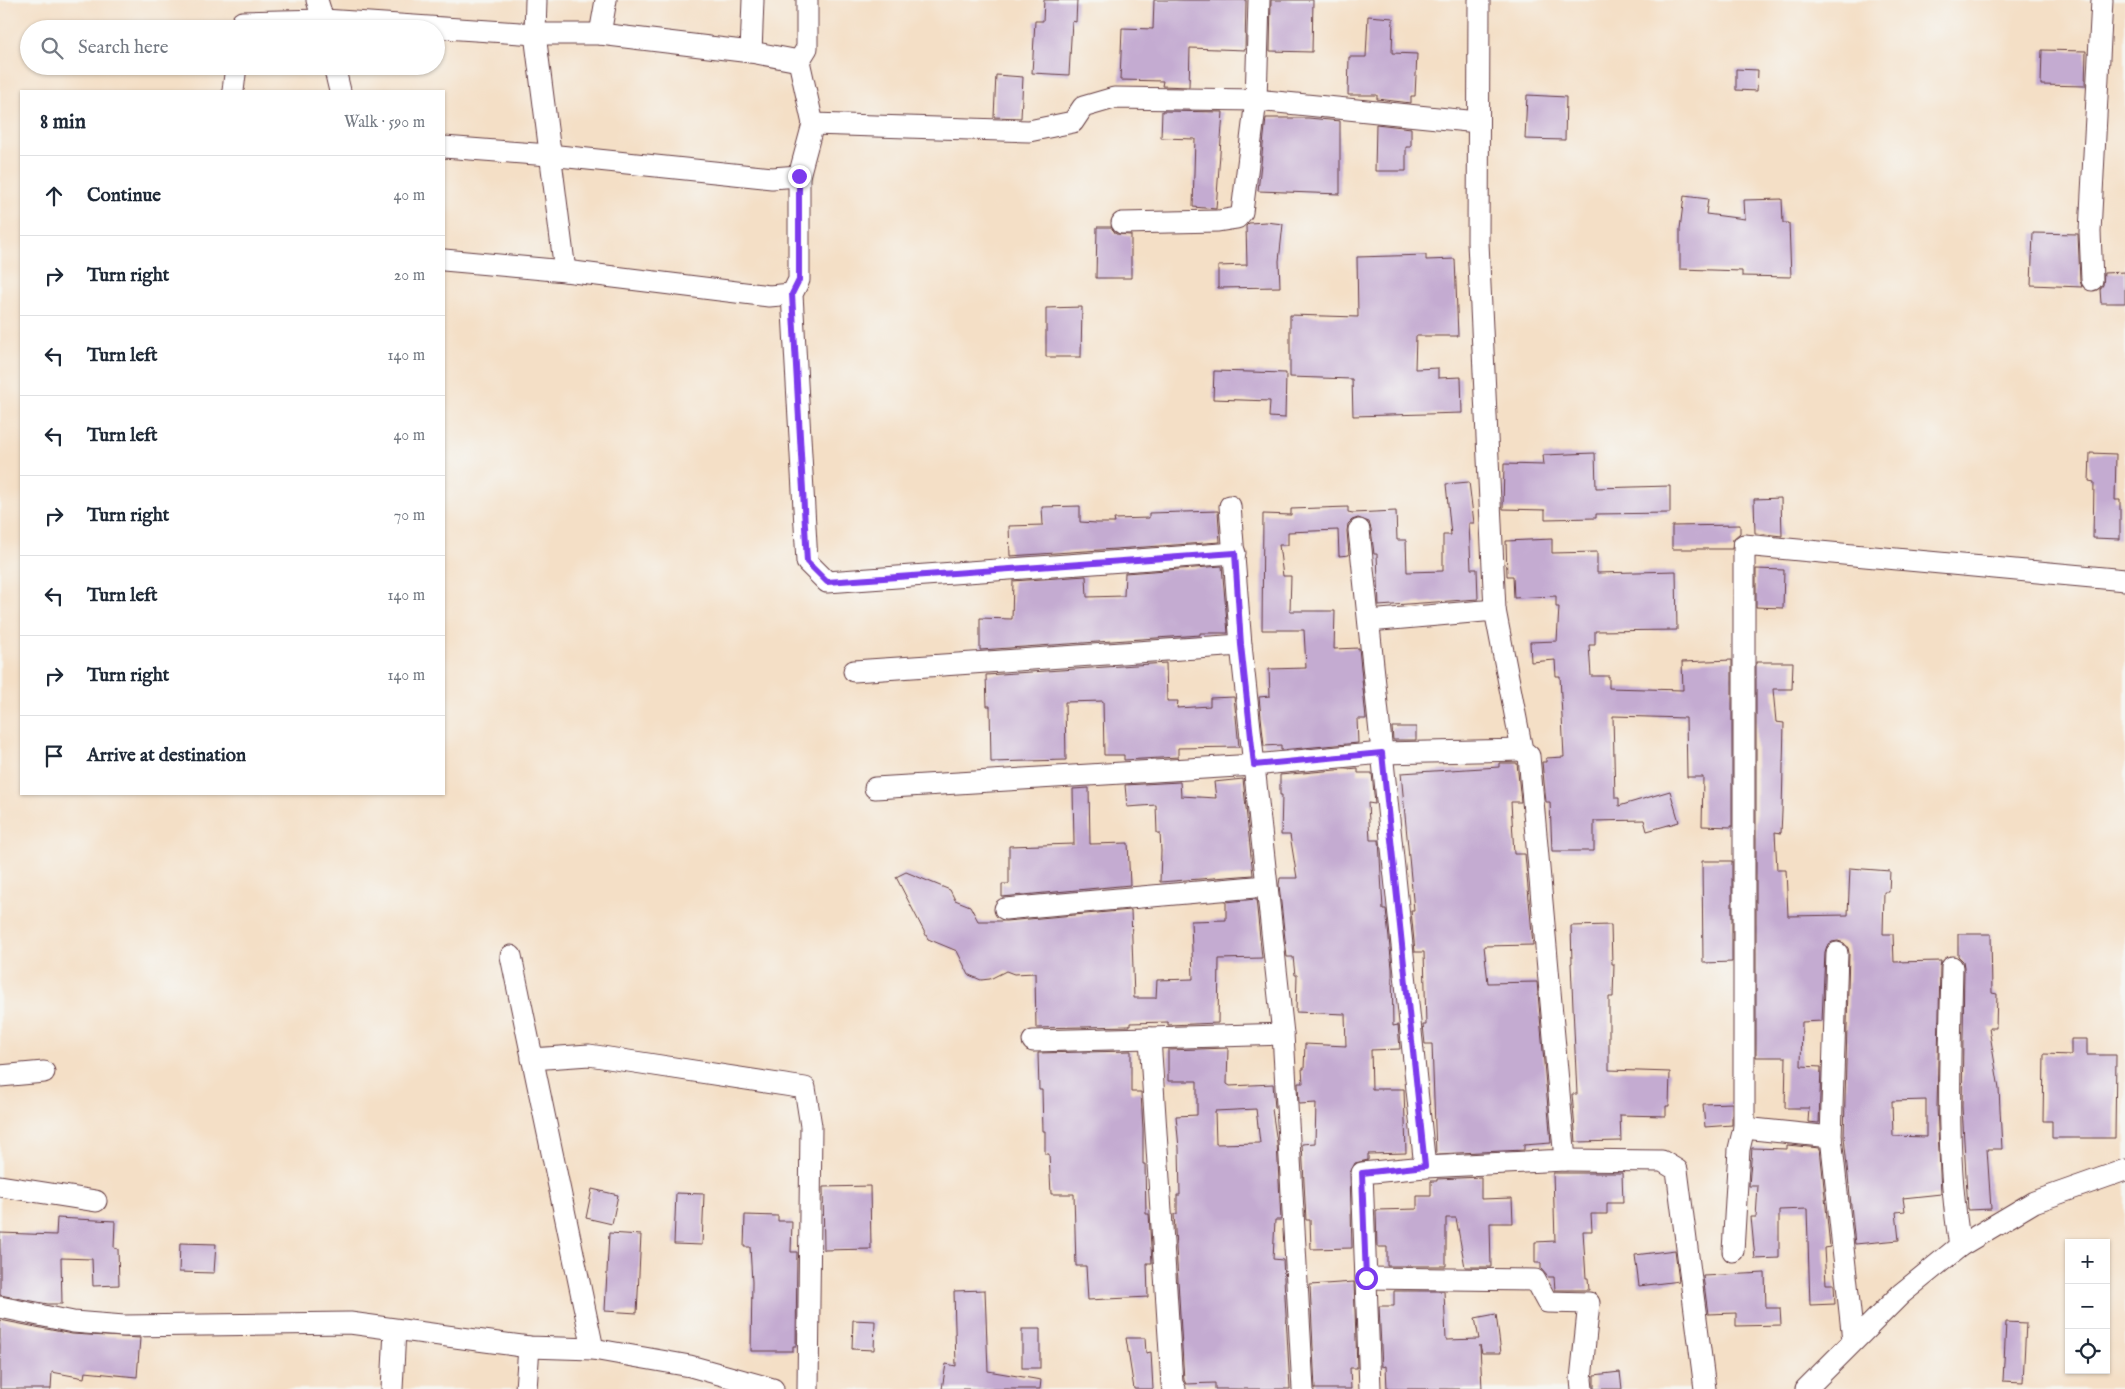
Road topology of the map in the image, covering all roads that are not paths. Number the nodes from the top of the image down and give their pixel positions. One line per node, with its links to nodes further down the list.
1 (536, 0): 12 (street)
2 (606, 0): 13 (street)
3 (754, 0): 14 (street)
4 (807, 0): 15 (street)
5 (1259, 0): 20 (street)
6 (1479, 0): 21 (street)
7 (2102, 0): 29 (street)
8 (322, 16): 9 (street); 10 (street)
9 (269, 20)
10 (369, 20)
11 (445, 26): 12 (street)
12 (535, 34): 13 (street); 24 (street)
13 (600, 34): 14 (street)
14 (751, 52): 15 (street)
15 (799, 61): 22 (street)
16 (235, 75): 18 (street)
17 (336, 75): 19 (street)
18 (233, 90)
19 (340, 90)
20 (1256, 100): 21 (street); 22 (street); 26 (street)
21 (1478, 122): 35 (street)
22 (813, 124): 25 (street)
23 (445, 147): 24 (street)
24 (549, 155): 25 (street); 28 (street)
25 (799, 176): 30 (street)
26 (1122, 223)
27 (445, 260): 28 (street)
28 (565, 271): 30 (street)
29 (2092, 280)
30 (792, 294): 33 (street)
31 (1230, 506): 33 (street)
32 (1359, 530): 36 (street)
33 (1235, 553): 37 (street)
34 (2125, 580): 54 (street)
35 (1495, 610): 36 (street); 39 (street)
36 (1368, 621): 40 (street)
37 (1241, 645): 38 (street); 41 (street)
38 (854, 672)
39 (1522, 750): 40 (street); 56 (street)
40 (1382, 753): 41 (street); 57 (street)
41 (1254, 765): 42 (street); 43 (street)
42 (875, 788)
43 (1266, 886): 44 (street); 48 (street)
44 (1004, 909)
45 (1837, 953): 55 (street)
46 (511, 956): 51 (street)
47 (1952, 967): 61 (street)
48 (1283, 1034): 49 (street); 75 (street)
49 (1150, 1038): 50 (street); 74 (street)
50 (1033, 1041)
51 (532, 1058): 68 (street); 73 (street)
52 (44, 1072): 53 (street)
53 (0, 1076)
54 (1744, 1128): 55 (street); 62 (street)
55 (1831, 1137): 66 (street)
56 (1565, 1160): 57 (street); 78 (street)
57 (1425, 1166): 63 (street)
58 (2125, 1170): 61 (street)
59 (0, 1186): 60 (street)
60 (96, 1202)
61 (1960, 1246): 66 (street)
62 (1733, 1251)
63 (1366, 1278): 76 (street); 77 (street)
64 (0, 1307): 65 (street)
65 (395, 1330): 67 (street); 70 (street)
66 (1853, 1340): 79 (street)
67 (529, 1347): 68 (street); 71 (street)
68 (593, 1349): 69 (street)
69 (746, 1385): 72 (street)
70 (392, 1389)
71 (526, 1389)
72 (773, 1389)
73 (808, 1389)
74 (1175, 1389)
75 (1303, 1389)
76 (1370, 1389)
77 (1582, 1389)
78 (1706, 1389)
79 (1806, 1389)

